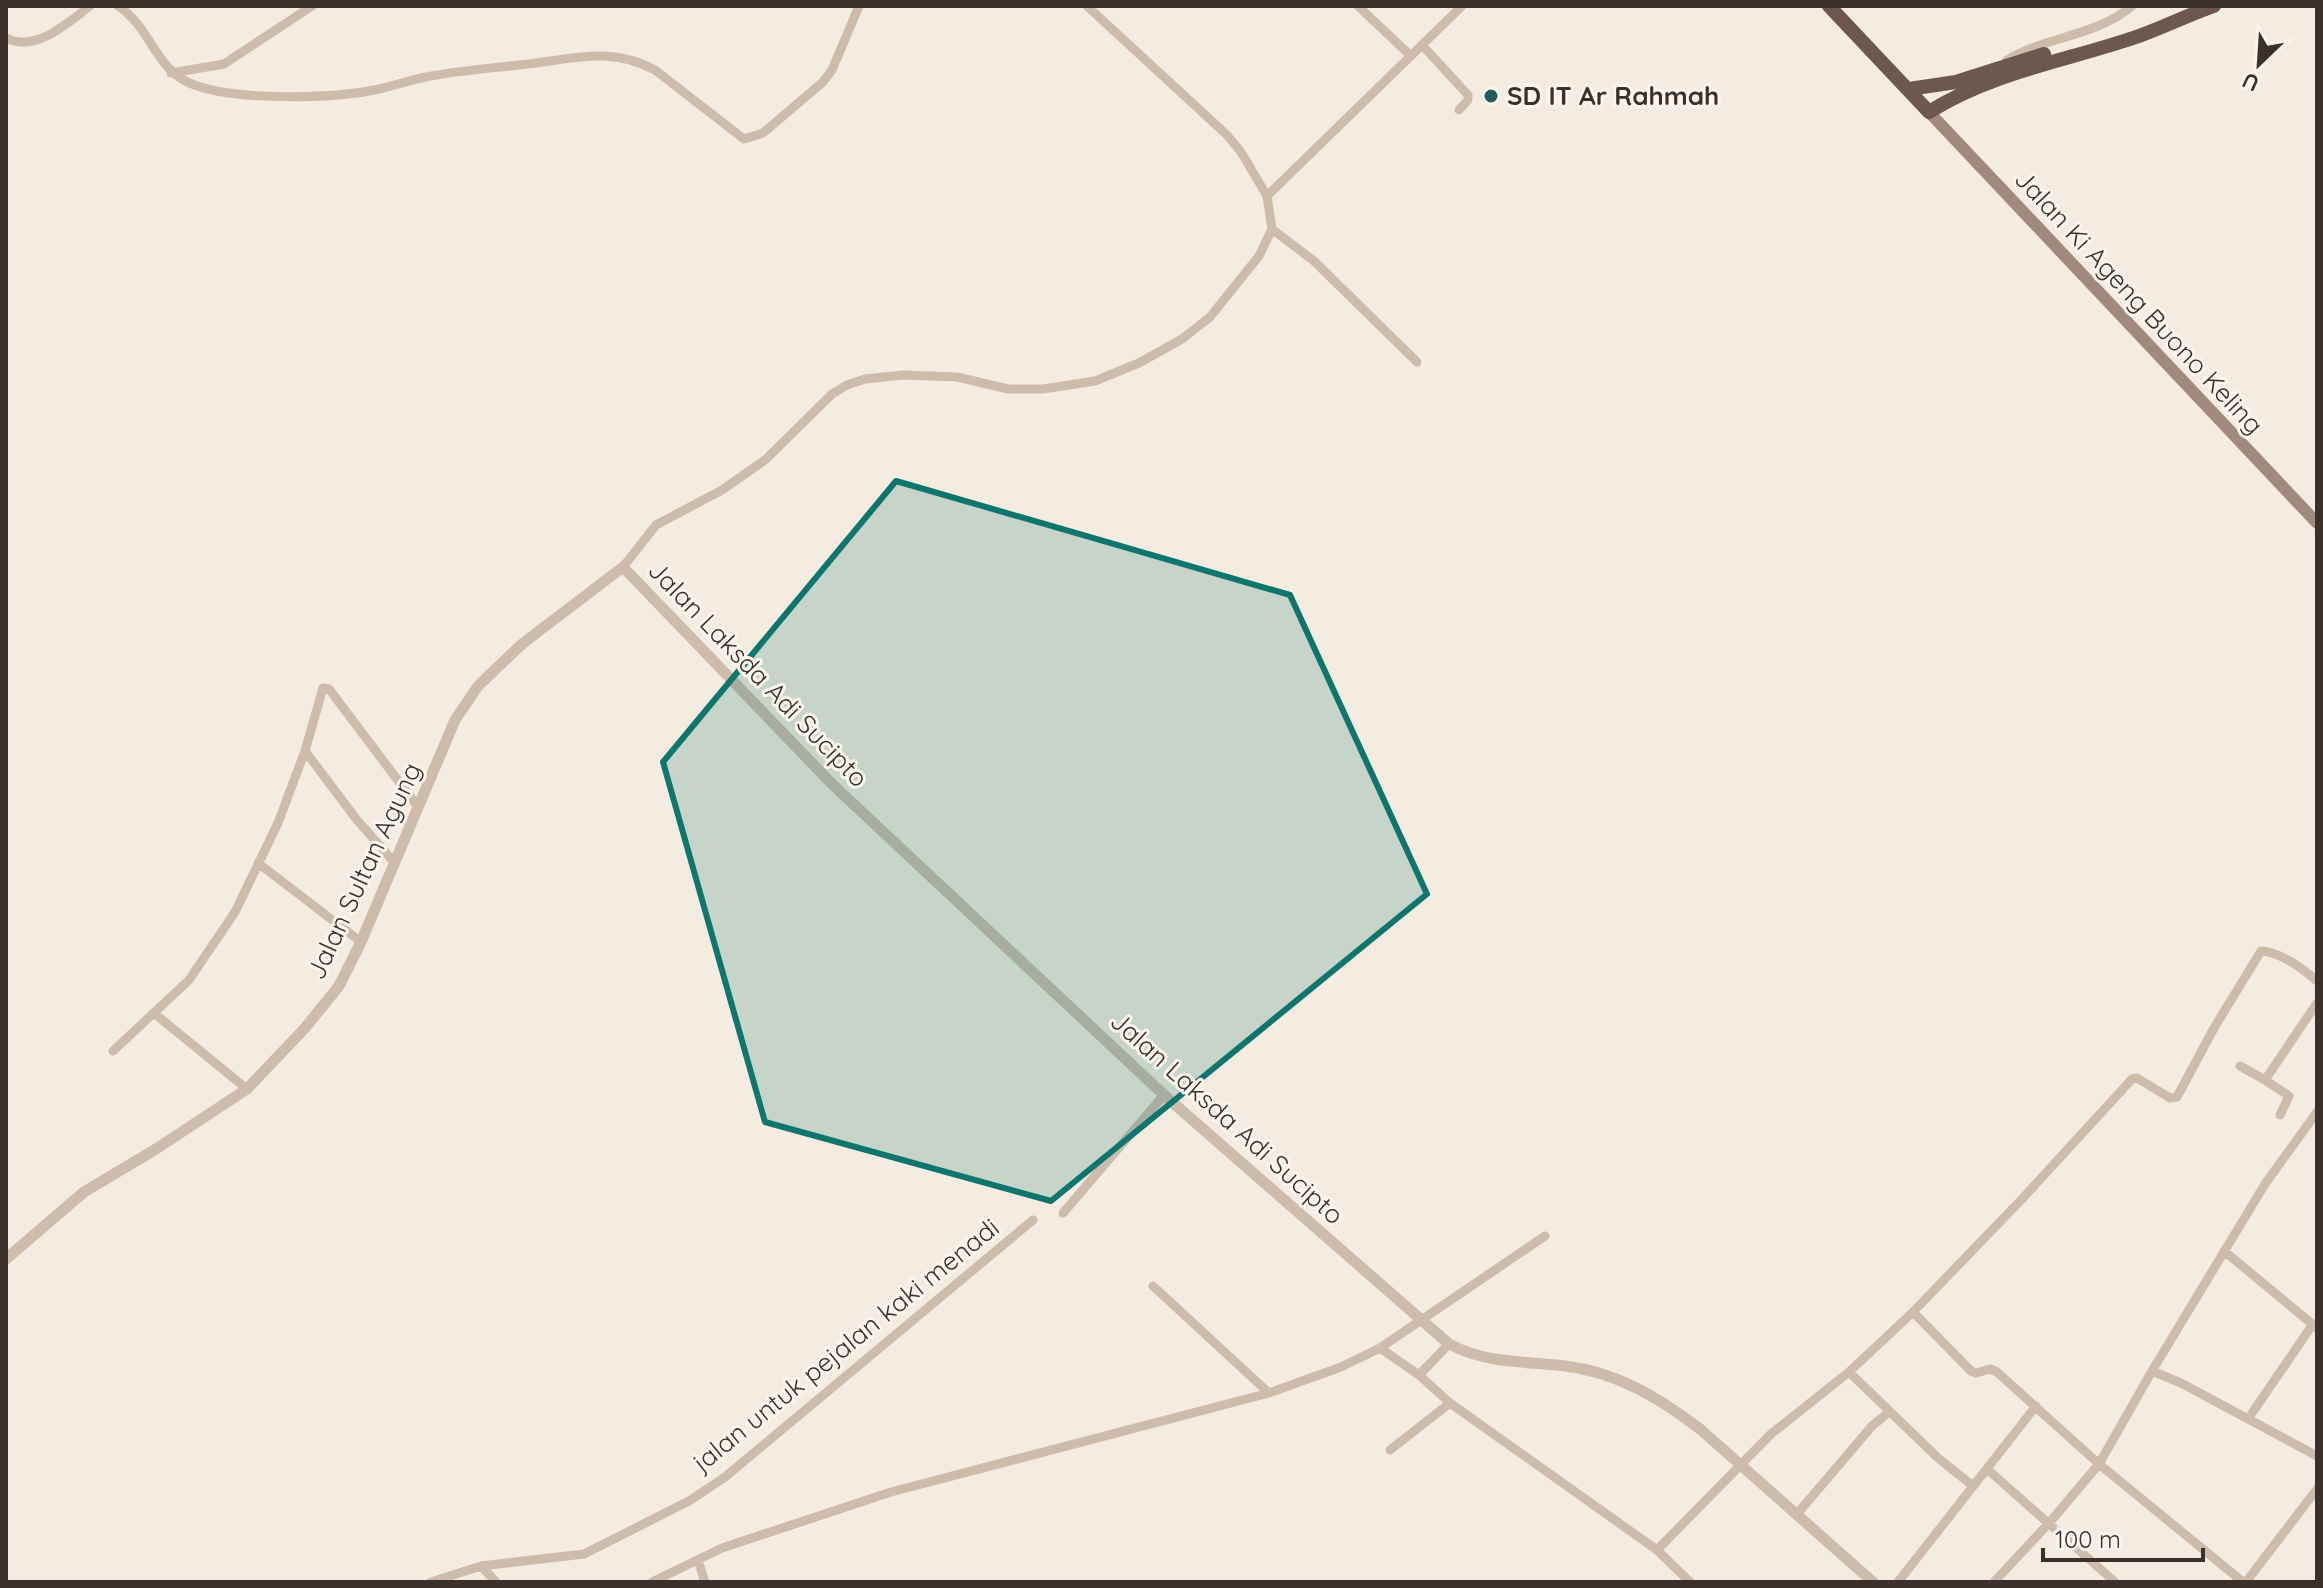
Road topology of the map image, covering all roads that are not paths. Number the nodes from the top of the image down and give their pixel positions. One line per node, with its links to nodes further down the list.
1 (90, 6): 11 (street)
2 (118, 6): 15 (street)
3 (312, 6): 15 (street)
4 (859, 6): 15 (street)
5 (1087, 6): 19 (street)
6 (1358, 6): 13 (street)
7 (1462, 6): 12 (street)
8 (1829, 6): 16 (highway)
9 (2132, 6): 14 (street)
10 (2214, 6): 14 (highway)
11 (6, 38)
12 (1422, 45): 13 (street); 17 (street)
13 (1411, 56): 19 (street)
14 (2007, 70): 16 (highway); 18 (highway)
15 (171, 73)
16 (1909, 89): 18 (highway)
17 (1459, 110)
18 (1929, 112): 22 (main road, Jalan Ki Ageng Buono Keling)
19 (1267, 196): 20 (street)
20 (1272, 229): 21 (street); 23 (street)
21 (1417, 362)
22 (2317, 523)
23 (623, 567): 25 (street, Jalan Sultan Agung); 36 (street, Jalan Laksda Adi Sucipto)
24 (305, 751): 25 (street); 26 (street); 27 (street)
25 (418, 807): 27 (street, Jalan Sultan Agung)
26 (258, 863): 28 (street); 31 (street)
27 (395, 863): 28 (street, Jalan Sultan Agung)
28 (361, 942): 35 (street, Jalan Sultan Agung)
29 (2317, 981): 45 (street)
30 (2317, 1003): 34 (street)
31 (155, 1014): 32 (street); 35 (street)
32 (113, 1051)
33 (2240, 1066): 34 (street)
34 (2265, 1080): 38 (street)
35 (247, 1089): 43 (street, Jalan Sultan Agung)
36 (1164, 1095): 39 (street); 46 (street, Jalan Laksda Adi Sucipto)
37 (2317, 1112): 42 (street)
38 (2280, 1115)
39 (1063, 1213)
40 (1033, 1220): 69 (street, jalan untuk pejalan kaki menadi)
41 (1545, 1236): 46 (street)
42 (2224, 1251): 47 (street); 50 (street)
43 (6, 1259)
44 (1153, 1286): 53 (street)
45 (1913, 1312): 51 (street); 55 (street)
46 (1422, 1320): 48 (street, Jalan Laksda Adi Sucipto); 49 (street)
47 (2315, 1326): 57 (street)
48 (1449, 1344): 52 (street); 60 (street, Jalan Laksda Adi Sucipto)
49 (1380, 1348): 52 (street); 53 (street)
50 (2152, 1371): 57 (street); 61 (street)
51 (1849, 1372): 56 (street); 60 (street)
52 (1419, 1375): 54 (street)
53 (1269, 1393): 68 (street)
54 (1450, 1403): 58 (street); 67 (street)
55 (2036, 1406): 61 (street); 62 (street)
56 (1889, 1412): 63 (street); 65 (street)
57 (2248, 1419): 59 (street)
58 (1390, 1450)
59 (2317, 1456)
60 (1739, 1464): 65 (street, Jalan Laksda Adi Sucipto); 67 (street)
61 (2099, 1464): 66 (street); 79 (street)
62 (1987, 1469): 63 (street); 66 (street)
63 (1973, 1486): 76 (street)
64 (2317, 1489): 79 (street)
65 (1797, 1514): 75 (street, Jalan Laksda Adi Sucipto)
66 (2050, 1522): 77 (street); 78 (street)
67 (1657, 1550): 74 (street)
68 (698, 1560): 72 (street); 73 (street)
69 (481, 1566): 70 (street, jalan untuk pejalan kaki menadi); 71 (street)
70 (431, 1582)
71 (496, 1582)
72 (652, 1582)
73 (705, 1582)
74 (1690, 1582)
75 (1873, 1582)
76 (1898, 1582)
77 (1994, 1582)
78 (2115, 1582)
79 (2245, 1582)

